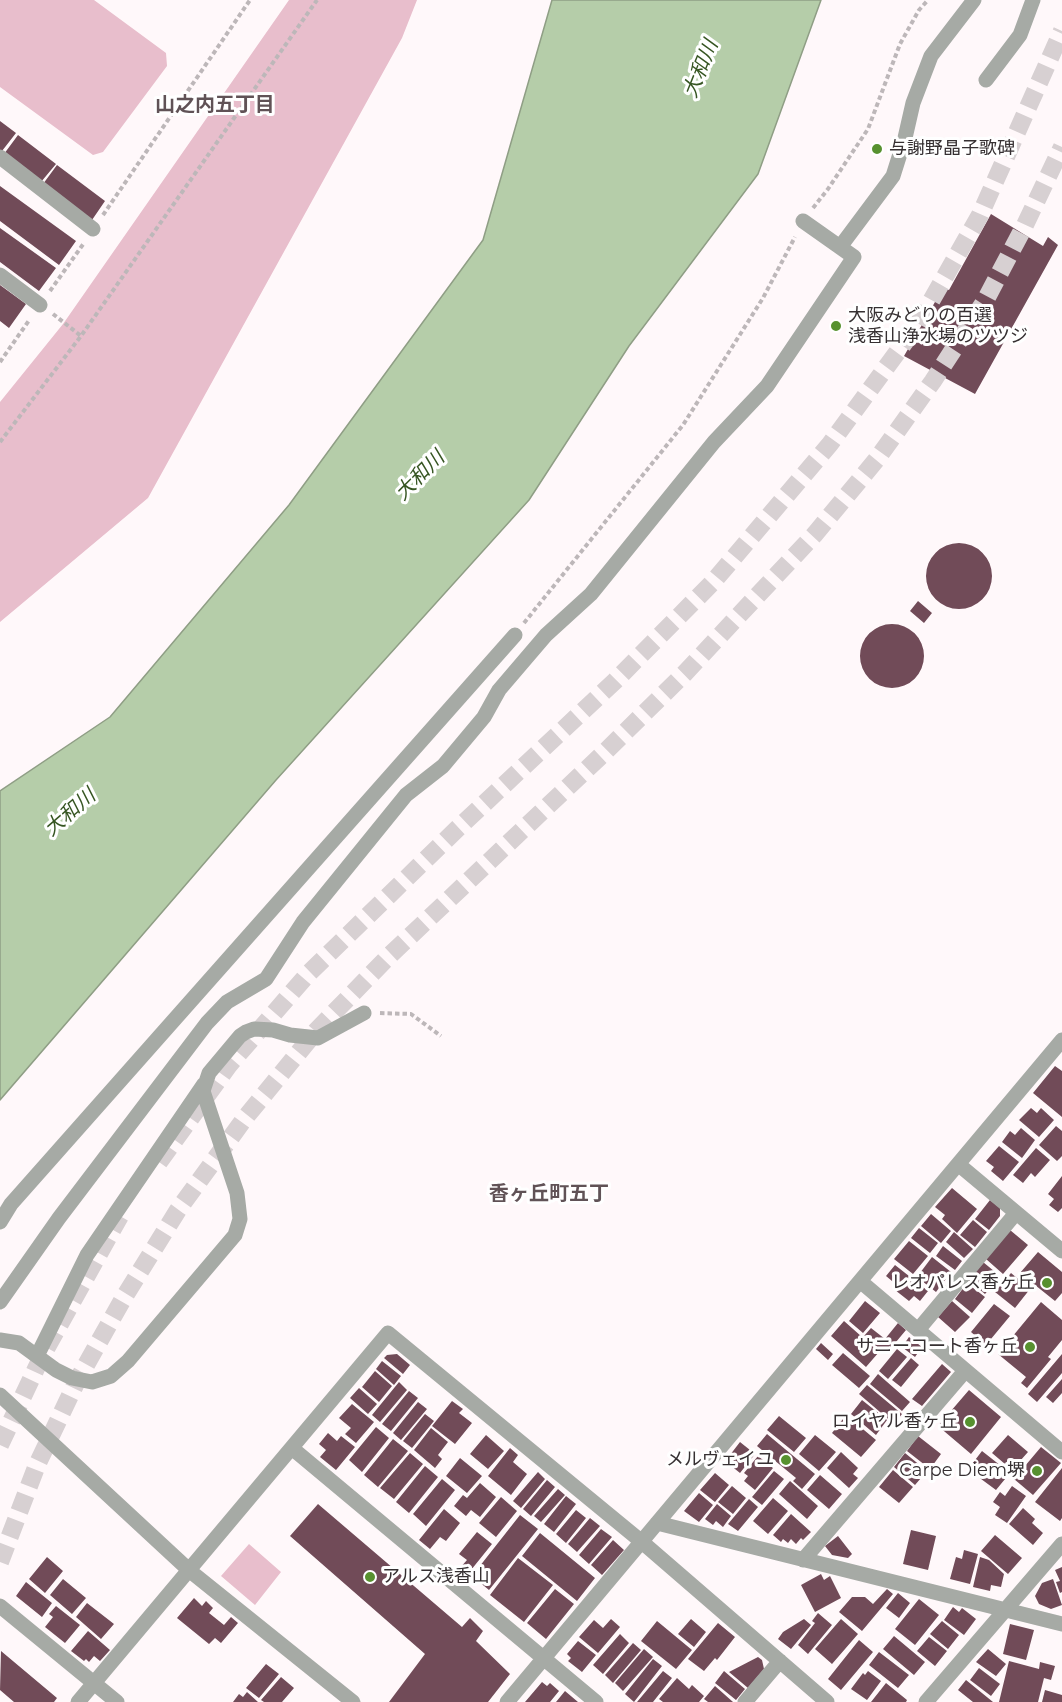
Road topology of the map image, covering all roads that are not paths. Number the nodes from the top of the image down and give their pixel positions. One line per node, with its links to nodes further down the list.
1 (974, 0): 7 (street)
2 (1034, 0): 3 (street)
3 (986, 80)
4 (0, 157): 6 (street)
5 (803, 221): 7 (street)
6 (93, 229)
7 (840, 247): 19 (street)
8 (0, 275): 9 (street)
9 (40, 305)
10 (514, 635): 16 (street)
11 (364, 1013): 13 (street)
12 (1060, 1048): 14 (street)
13 (204, 1084): 24 (street); 24 (street)
14 (958, 1164): 15 (street); 18 (street)
15 (1016, 1213): 17 (street); 21 (street)
16 (0, 1222)
17 (1062, 1251)
18 (860, 1281): 21 (street); 29 (street)
19 (0, 1302)
20 (0, 1328): 23 (street)
21 (918, 1330): 25 (street)
22 (0, 1340): 23 (street)
23 (19, 1343): 24 (street)
24 (37, 1356)
25 (965, 1371): 28 (street); 32 (street)
26 (0, 1395): 33 (street)
27 (292, 1449): 30 (street); 33 (street); 37 (street)
28 (1062, 1452)
29 (657, 1523): 30 (street); 32 (street)
30 (642, 1542): 37 (street); 38 (street)
31 (1062, 1544): 35 (street)
32 (802, 1560): 35 (street)
33 (190, 1571): 39 (street); 42 (street)
34 (0, 1606): 39 (street)
35 (1006, 1611): 36 (street); 47 (street)
36 (1062, 1624)
37 (545, 1658): 43 (street); 44 (street)
38 (780, 1661): 45 (street); 46 (street)
39 (94, 1682): 40 (street); 41 (street)
40 (78, 1702)
41 (117, 1702)
42 (353, 1702)
43 (507, 1702)
44 (596, 1702)
45 (745, 1702)
46 (827, 1702)
47 (926, 1702)

